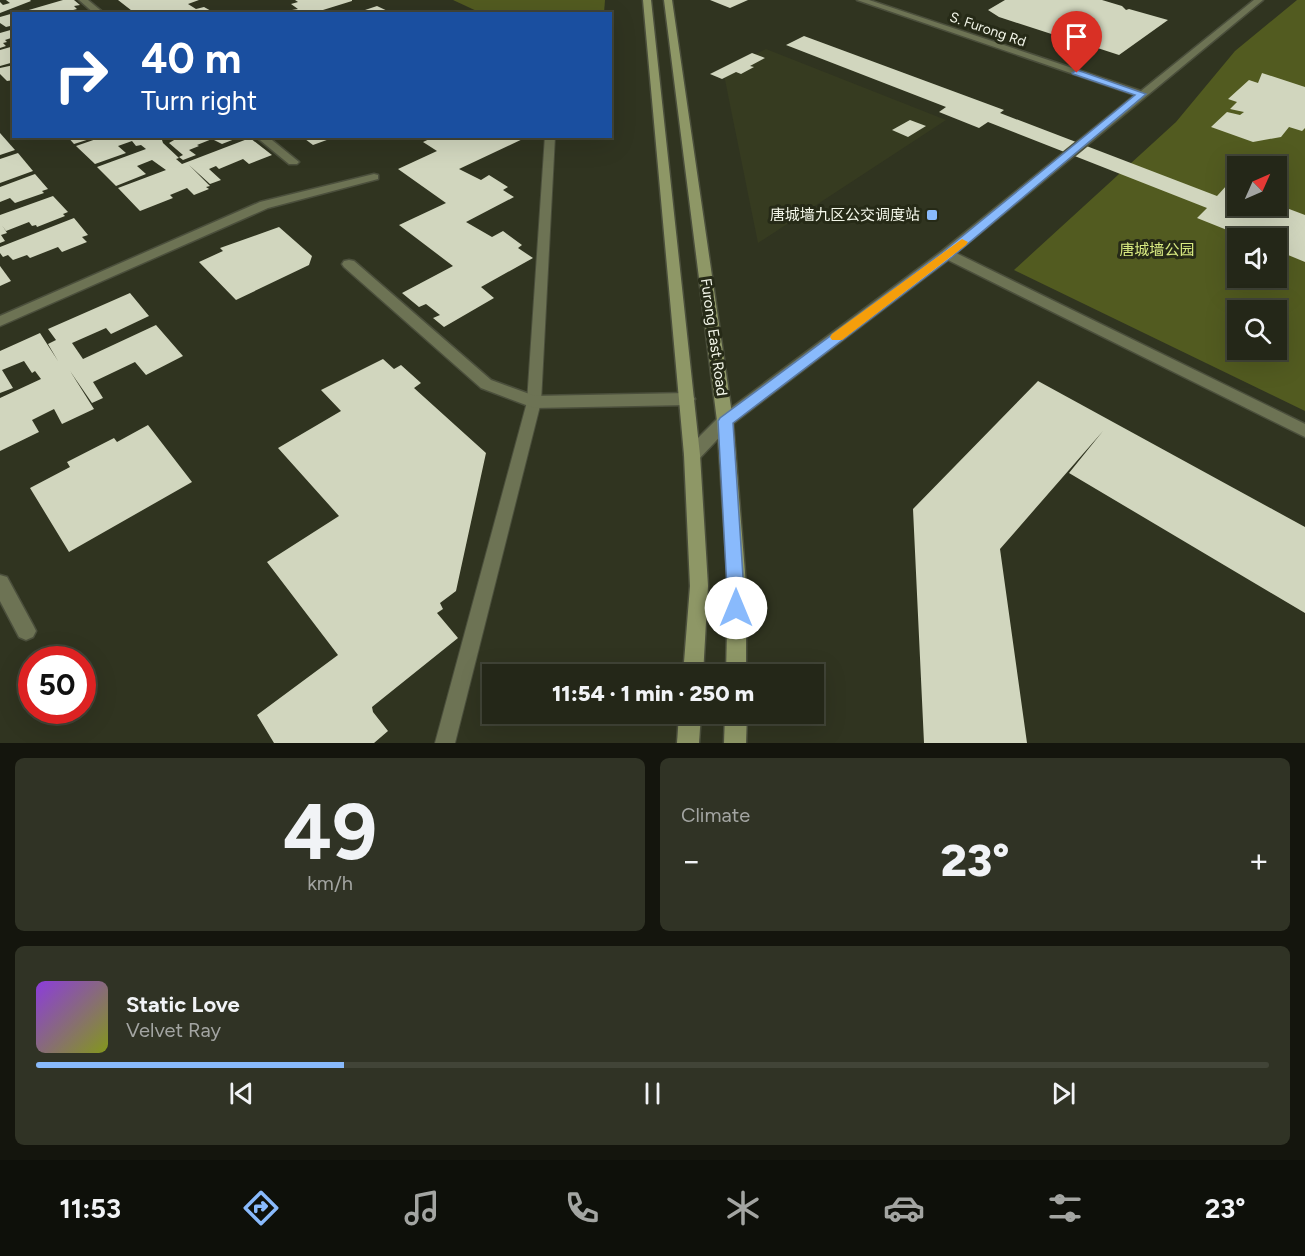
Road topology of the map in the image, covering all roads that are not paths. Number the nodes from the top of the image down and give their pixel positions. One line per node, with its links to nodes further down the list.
1 (83, 0): 6 (street)
2 (647, 0): 15 (main road, Furong East Road)
3 (668, 0): 17 (main road, Furong East Road)
4 (861, 0): 7 (street, S. Furong Rd)
5 (1259, 0): 7 (street)
6 (98, 12)
7 (1141, 94): 12 (street)
8 (263, 138): 10 (street)
9 (550, 138): 16 (lane)
10 (293, 162)
11 (374, 177): 14 (street)
12 (947, 254): 17 (street); 18 (street)
13 (349, 264): 16 (street)
14 (0, 321)
15 (687, 399): 16 (street); 19 (main road, Furong East Road)
16 (534, 402): 26 (lane)
17 (725, 421): 19 (street); 23 (main road, Furong East Road)
18 (1305, 431)
19 (692, 455): 22 (main road, Furong East Road)
20 (0, 583): 21 (street)
21 (26, 631)
22 (694, 664)
23 (736, 664)
24 (689, 724): 27 (main road)
25 (735, 724): 28 (main road)
26 (445, 743)
27 (688, 743)
28 (735, 743)

